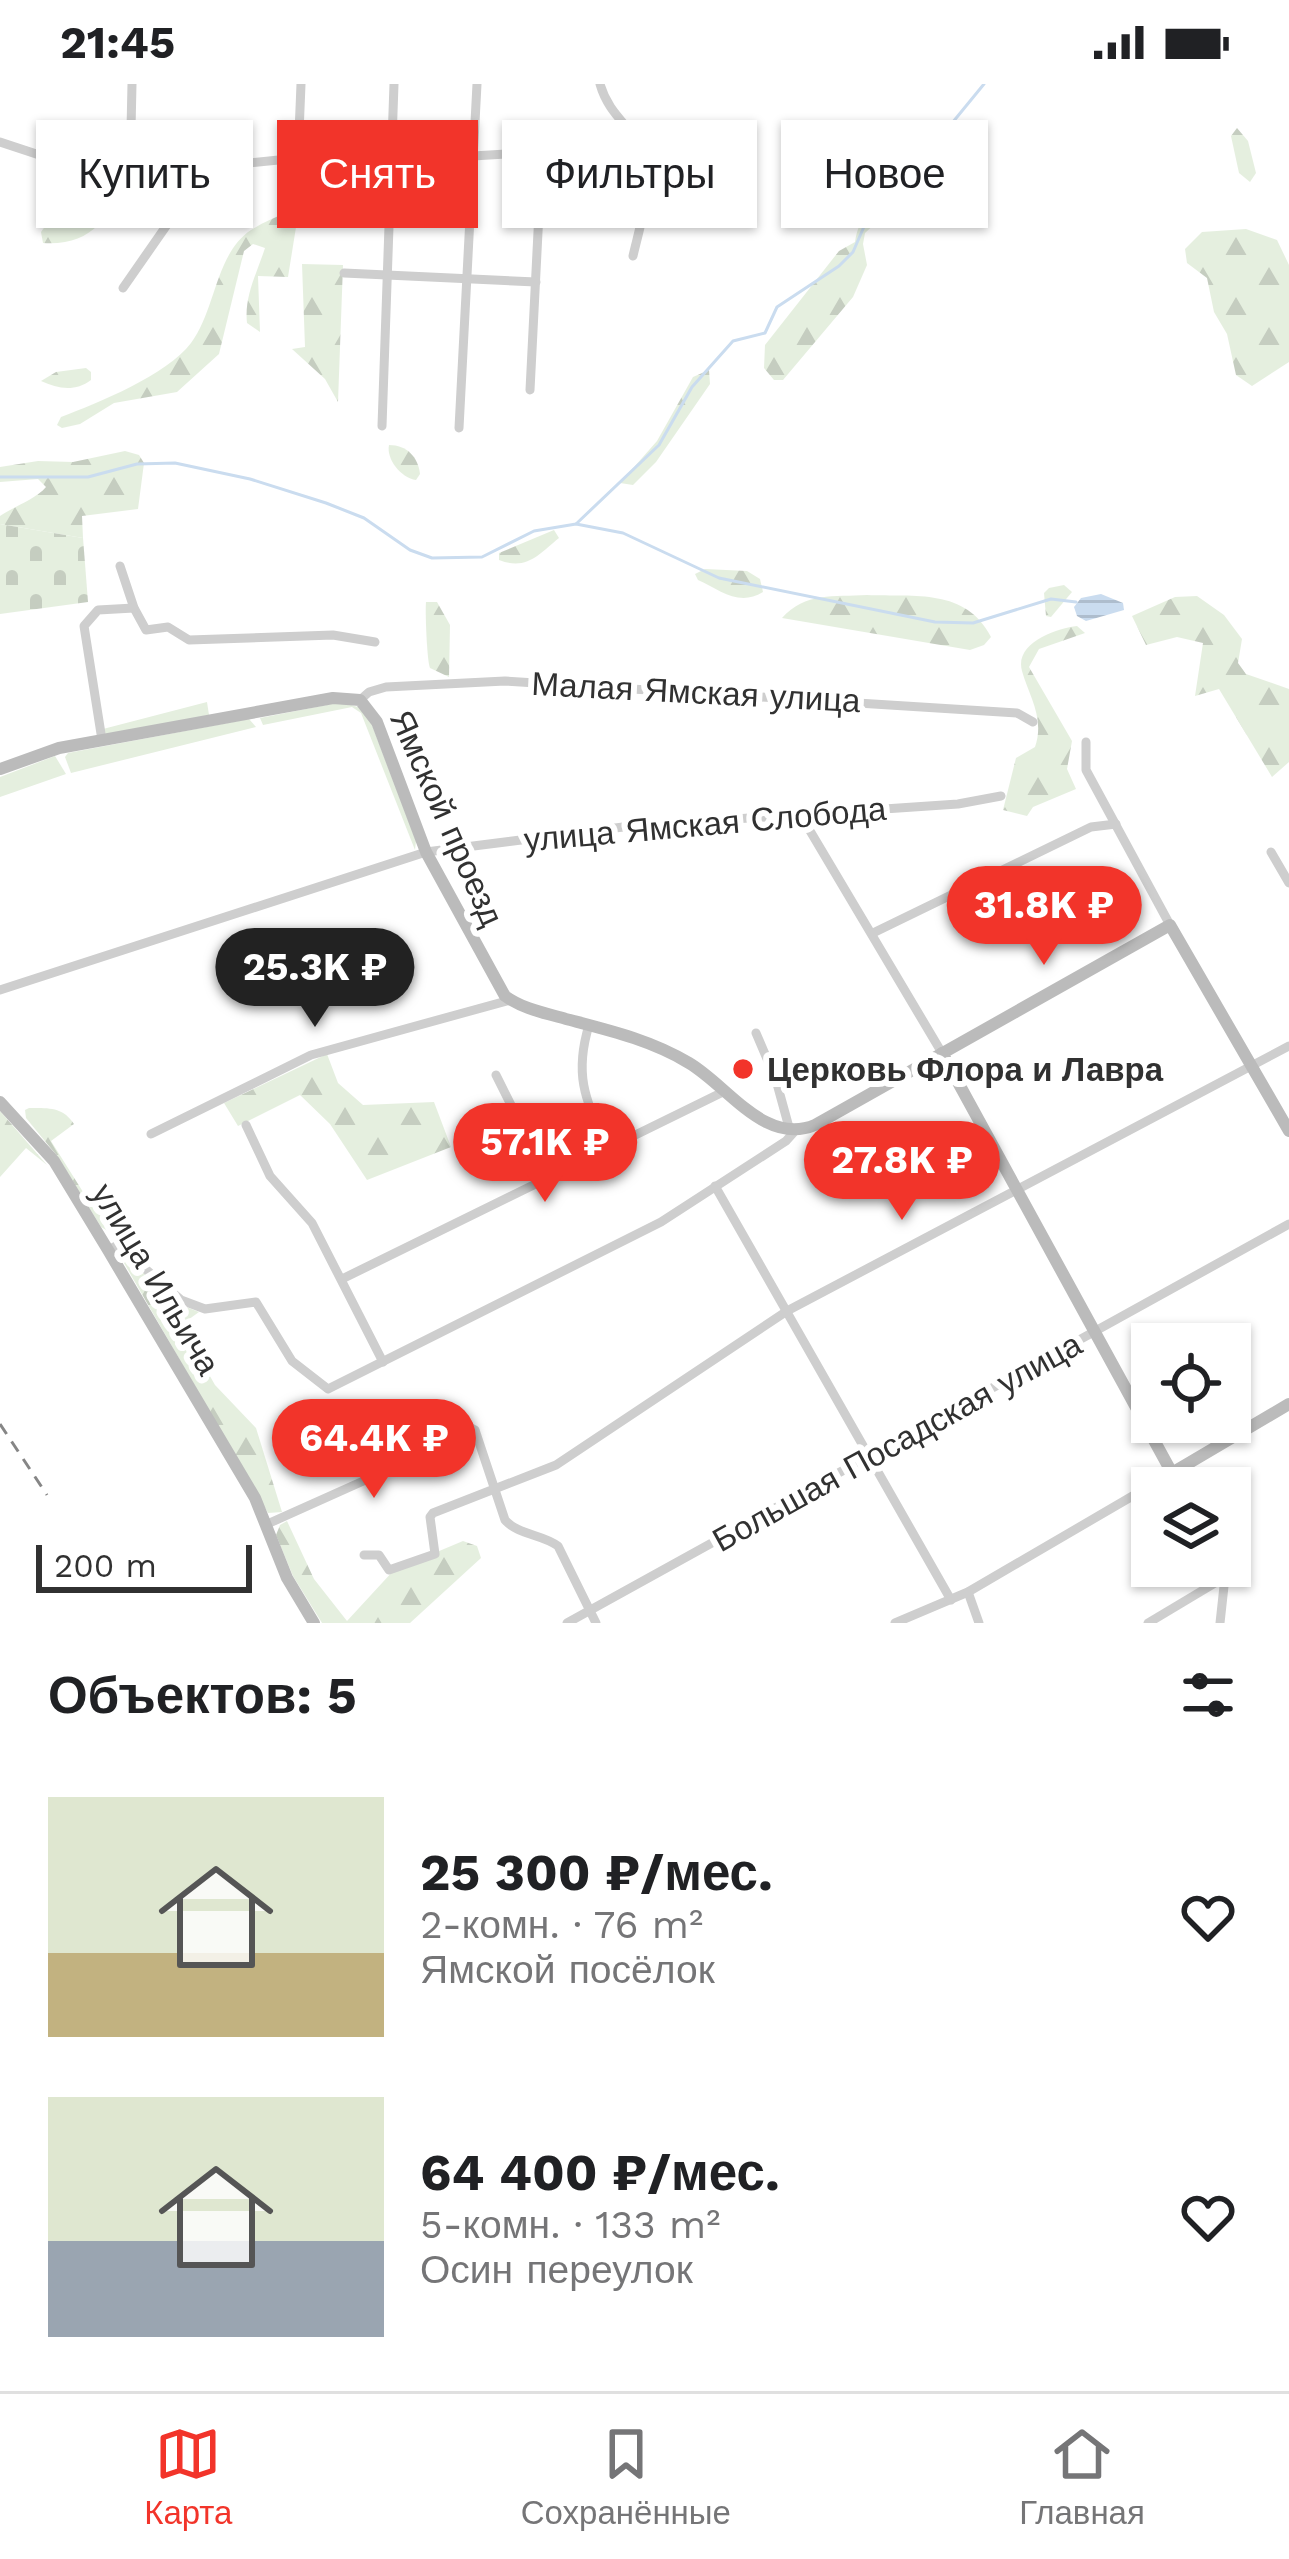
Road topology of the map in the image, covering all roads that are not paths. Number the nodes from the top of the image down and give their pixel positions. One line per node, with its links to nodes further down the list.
1 (132, 84): 6 (street)
2 (301, 84): 7 (street)
3 (394, 84): 8 (street)
4 (477, 84): 9 (street)
5 (600, 84): 10 (street)
6 (131, 120)
7 (300, 120)
8 (393, 120)
9 (475, 120)
10 (619, 120)
11 (0, 142): 12 (street)
12 (36, 154)
13 (165, 228): 23 (street)
14 (389, 228): 20 (street)
15 (469, 228): 21 (street)
16 (539, 228): 22 (street)
17 (638, 228): 18 (street)
18 (633, 256)
19 (344, 273): 20 (street)
20 (387, 274): 21 (street); 25 (street)
21 (466, 278): 22 (street); 26 (street)
22 (536, 282): 24 (street)
23 (123, 288)
24 (530, 390)
25 (382, 426)
26 (459, 428)
27 (120, 566): 28 (street)
28 (134, 608): 29 (street); 32 (street)
29 (375, 642)
30 (360, 700): 31 (street, Малая Ямская улица); 32 (main road, Ямской проезд); 38 (main road, Ямской проезд)
31 (1034, 722)
32 (102, 740): 34 (main road, Ямской проезд)
33 (1086, 742): 37 (street)
34 (0, 769)
35 (1001, 796): 36 (street, улица Ямская Слобода)
36 (800, 814): 38 (street, улица Ямская Слобода); 42 (street)
37 (1116, 824): 41 (street); 42 (street)
38 (426, 851): 43 (street, улица Ямская Слобода); 44 (main road, Ямской проезд)
39 (1271, 852): 40 (street)
40 (1289, 883)
41 (1170, 925): 48 (main road); 49 (main road)
42 (872, 933): 48 (street)
43 (0, 990)
44 (510, 1000): 45 (main road); 56 (street)
45 (590, 1025): 51 (main road); 57 (street)
46 (756, 1033): 54 (street)
47 (1289, 1046): 49 (street)
48 (942, 1053): 54 (main road); 60 (main road)
49 (1250, 1068): 55 (main road); 60 (street)
50 (496, 1076): 58 (street)
51 (727, 1090): 54 (main road); 57 (street)
52 (0, 1102): 62 (main road, улица Ильича)
53 (247, 1125): 63 (street)
54 (793, 1131): 59 (street)
55 (1289, 1131)
56 (151, 1134)
57 (608, 1150): 58 (street)
58 (548, 1179): 63 (street)
59 (716, 1186): 64 (street); 66 (street)
60 (1013, 1188): 64 (street); 65 (main road)
61 (1289, 1224): 65 (street, Большая Посадская улица)
62 (108, 1250): 66 (street); 73 (main road, улица Ильича)
63 (342, 1279): 66 (street)
64 (787, 1311): 68 (street); 71 (street)
65 (1093, 1333): 68 (street, Большая Посадская улица); 69 (main road)
66 (382, 1362)
67 (1289, 1404): 70 (main road)
68 (869, 1457): 78 (street); 79 (street, Большая Посадская улица)
69 (1169, 1467)
70 (1182, 1467)
71 (495, 1490): 73 (street); 74 (street); 79 (street)
72 (1131, 1497): 77 (street)
73 (265, 1525): 80 (main road, улица Ильича)
74 (364, 1555)
75 (1199, 1587): 85 (street)
76 (1221, 1587): 86 (street)
77 (968, 1592): 78 (street); 84 (street)
78 (951, 1600): 83 (street)
79 (590, 1612): 81 (street, Большая Посадская улица); 82 (street)
80 (314, 1623)
81 (567, 1623)
82 (596, 1623)
83 (895, 1623)
84 (979, 1623)
85 (1148, 1623)
86 (1220, 1623)

